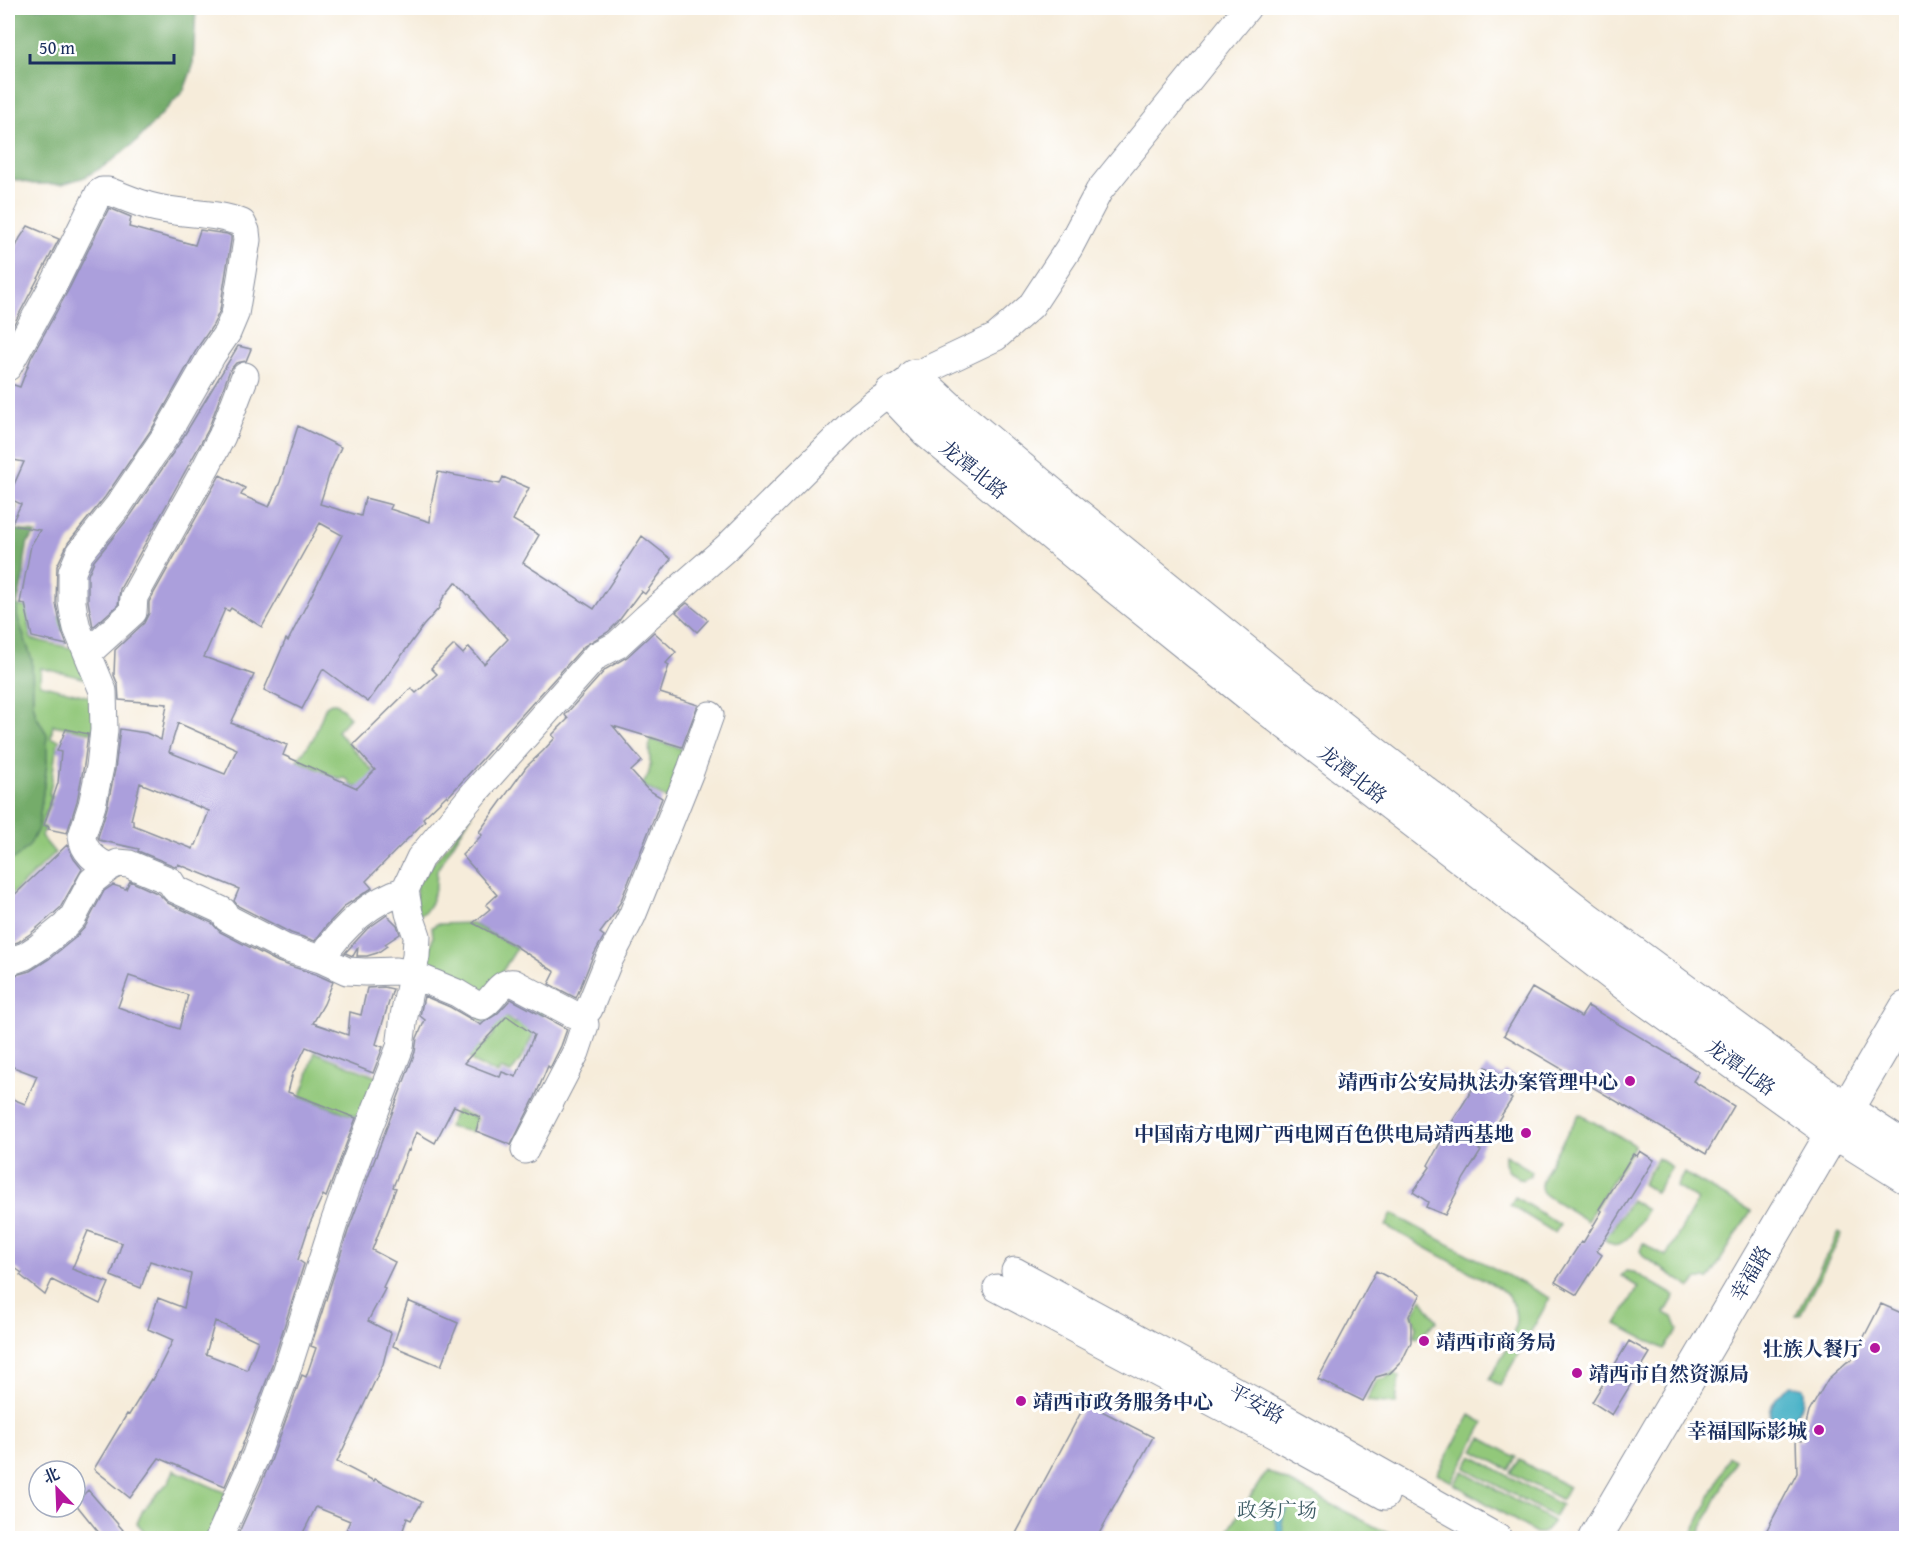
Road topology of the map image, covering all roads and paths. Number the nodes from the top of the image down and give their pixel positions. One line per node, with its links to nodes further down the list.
1 (1247, 8): 4 (street)
2 (8, 367): 5 (street)
3 (245, 376): 5 (street)
4 (902, 385): 8 (street); 15 (main road, 龙潭北路)
5 (88, 653): 7 (street)
6 (710, 715): 13 (street)
7 (110, 867): 9 (street); 10 (street)
8 (405, 890): 9 (street); 11 (street)
9 (321, 959): 11 (street)
10 (8, 962)
11 (411, 974): 13 (street); 19 (street)
12 (1906, 1008): 15 (main road, 幸福路)
13 (583, 1016): 17 (street)
14 (1906, 1051): 15 (main road, 幸福路)
15 (1847, 1126): 16 (main road); 18 (main road); 22 (main road, 幸福路); 23 (main road, 幸福路)
16 (1906, 1149)
17 (525, 1150)
18 (1906, 1177)
19 (219, 1539)
20 (1463, 1539): 21 (street, 平安路)
21 (1498, 1539)
22 (1595, 1539)
23 (1617, 1539)

